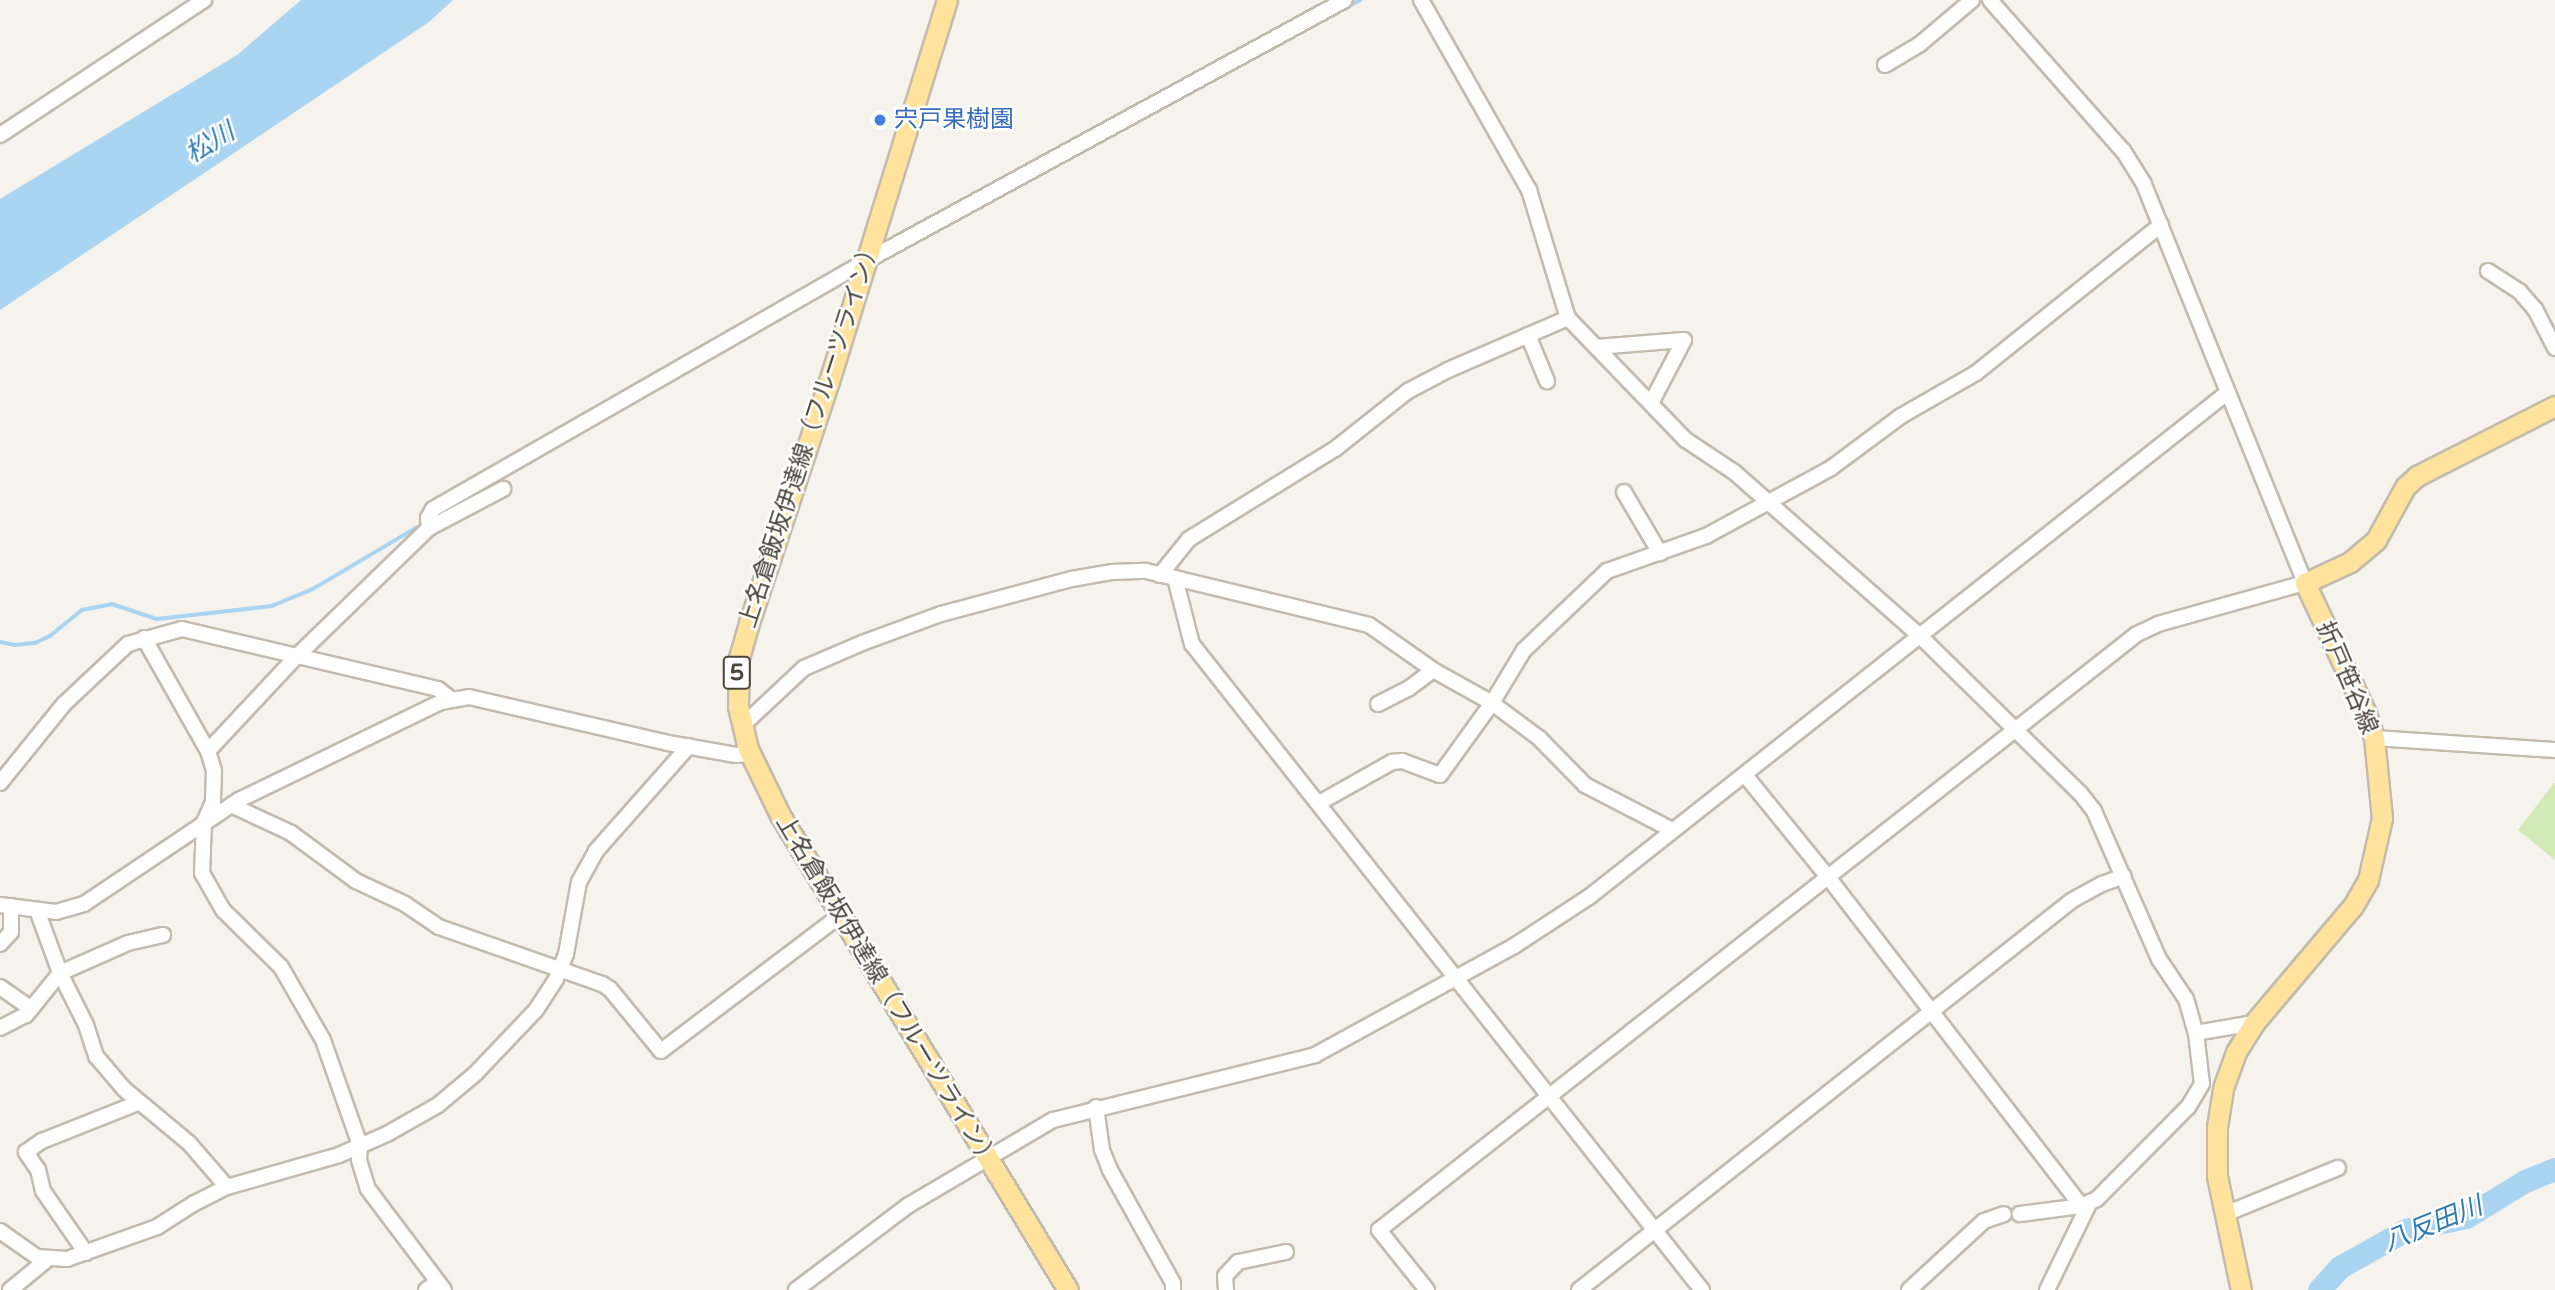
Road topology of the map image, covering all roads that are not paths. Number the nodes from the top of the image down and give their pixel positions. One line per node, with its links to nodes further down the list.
1 (204, 0): 8 (street)
2 (947, 0): 10 (main road, 上名倉飯坂伊達線（フルーツライン） / 5)
3 (1345, 0): 10 (street)
4 (1421, 0): 12 (street)
5 (1972, 0): 7 (street)
6 (1990, 0): 9 (street)
7 (1885, 65)
8 (0, 135)
9 (2161, 225): 17 (street); 22 (street)
10 (866, 261): 23 (street); 34 (main road, 上名倉飯坂伊達線（フルーツライン） / 5)
11 (2488, 271): 15 (street)
12 (1569, 318): 13 (street); 14 (street)
13 (1528, 335): 16 (street); 25 (street)
14 (1596, 347): 18 (street); 18 (street)
15 (2555, 348)
16 (1547, 381)
17 (2227, 393): 26 (street); 27 (street)
18 (1651, 403): 22 (street)
19 (2555, 406): 26 (main road)
20 (503, 489): 23 (street)
21 (1624, 492): 24 (street)
22 (1766, 504): 24 (street); 27 (street)
23 (429, 528): 29 (street)
24 (1660, 553): 32 (street)
25 (1167, 577): 30 (street); 34 (street); 43 (street)
26 (2305, 583): 35 (street); 36 (main road, 折戸笹谷線)
27 (1919, 635): 35 (street); 41 (street)
28 (144, 638): 29 (street); 39 (street); 42 (street)
29 (297, 656): 31 (street); 39 (street)
30 (1433, 670): 32 (street); 33 (street)
31 (452, 700): 37 (street); 44 (street)
32 (1492, 703): 43 (street); 46 (street)
33 (1378, 704)
34 (742, 726): 40 (main road, 上名倉飯坂伊達線（フルーツライン） / 5)
35 (2017, 731): 47 (street); 48 (street)
36 (2374, 738): 38 (street); 60 (main road, 折戸笹谷線)
37 (689, 746): 40 (street); 54 (street)
38 (2555, 750)
39 (208, 751): 45 (street)
40 (750, 754): 51 (main road, 上名倉飯坂伊達線（フルーツライン） / 5)
41 (1745, 775): 46 (street); 48 (street)
42 (0, 783)
43 (1319, 803): 56 (street)
44 (232, 805): 45 (street); 54 (street)
45 (204, 822): 50 (street); 68 (street)
46 (1672, 830): 56 (street)
47 (2124, 876): 59 (street); 62 (street)
48 (1828, 877): 59 (street); 64 (street)
49 (5, 906): 50 (street); 53 (street)
50 (37, 910): 55 (street)
51 (841, 915): 54 (street); 69 (main road, 上名倉飯坂伊達線（フルーツライン） / 5)
52 (163, 935): 55 (street)
53 (0, 944)
54 (559, 971): 68 (street)
55 (60, 973): 58 (street); 66 (street)
56 (1456, 979): 64 (street); 67 (street)
57 (0, 987): 58 (street)
58 (31, 1009): 61 (street)
59 (1931, 1011): 72 (street); 76 (street)
60 (2253, 1023): 62 (street); 65 (main road, 折戸笹谷線)
61 (0, 1028)
62 (2196, 1033): 63 (street)
63 (2202, 1084): 65 (street); 72 (street)
64 (1549, 1097): 76 (street); 87 (street)
65 (2222, 1098): 75 (main road, 折戸笹谷線)
66 (140, 1102): 71 (street); 79 (street)
67 (1096, 1107): 69 (street); 85 (street)
68 (360, 1144): 71 (street); 81 (street)
69 (986, 1157): 83 (street); 84 (main road, 上名倉飯坂伊達線（フルーツライン） / 5)
70 (2338, 1168): 75 (street)
71 (227, 1187): 79 (street)
72 (2086, 1204): 74 (street); 91 (street)
73 (2004, 1214): 90 (street)
74 (2021, 1214)
75 (2225, 1214): 92 (main road, 折戸笹谷線)
76 (1653, 1229): 88 (street); 89 (street)
77 (0, 1231): 80 (street)
78 (1286, 1252): 86 (street)
79 (86, 1253): 80 (street)
80 (49, 1258): 82 (street)
81 (436, 1287)
82 (10, 1290)
83 (796, 1290)
84 (1068, 1290)
85 (1173, 1290)
86 (1226, 1290)
87 (1427, 1290)
88 (1579, 1290)
89 (1702, 1290)
90 (1909, 1290)
91 (2047, 1290)
92 (2241, 1290)

